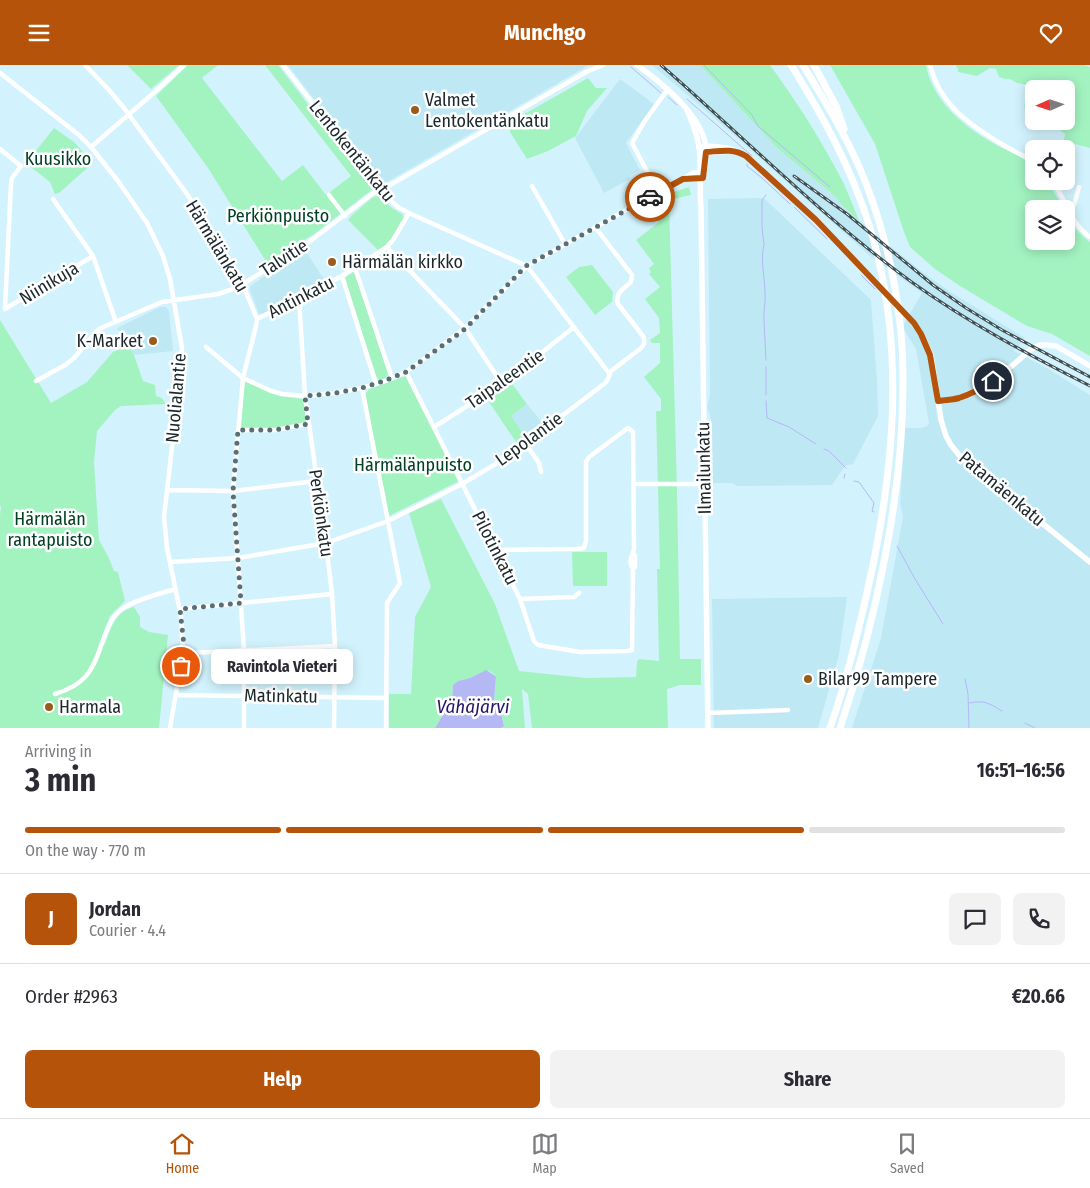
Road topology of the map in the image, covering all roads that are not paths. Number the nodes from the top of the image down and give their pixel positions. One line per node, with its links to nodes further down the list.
1 (85, 65): 14 (street, Härmälänkatu)
2 (184, 65): 14 (street)
3 (283, 65): 25 (street, Lentokentänkatu)
4 (603, 65): 25 (street, Talvitie)
5 (637, 65): 13 (main road)
6 (787, 65): 12 (highway)
7 (791, 65): 12 (highway)
8 (803, 65): 18 (highway)
9 (814, 65): 18 (highway)
10 (930, 65): 19 (street)
11 (0, 73): 15 (street, Nuolialantie)
12 (805, 87): 98 (highway)
13 (668, 89): 17 (main road, Ilmailunkatu); 26 (street)
14 (129, 115): 15 (street); 41 (street, Härmälänkatu)
15 (91, 147): 43 (street, Nuolialantie)
16 (0, 149): 37 (street, Niinikuja)
17 (703, 149): 20 (main road, Ilmailunkatu); 59 (main road, Patamäenkatu)
18 (854, 157): 99 (highway)
19 (1025, 157)
20 (702, 171): 21 (main road, Ilmailunkatu); 22 (street)
21 (702, 178): 22 (street); 67 (main road, Ilmailunkatu)
22 (683, 179): 26 (street)
23 (532, 186): 35 (street)
24 (1078, 187): 29 (street)
25 (379, 190): 30 (street, Lentokentänkatu); 31 (street, Talvitie)
26 (658, 192): 33 (street)
27 (329, 195): 31 (street)
28 (53, 199): 37 (street)
29 (1075, 200)
30 (409, 213): 36 (street, Antinkatu); 38 (street, Lentokentänkatu)
31 (345, 215): 41 (street, Talvitie)
32 (1075, 222): 34 (street)
33 (595, 227): 35 (street); 51 (street, Lepolantie)
34 (1090, 237)
35 (564, 244): 38 (street)
36 (388, 247): 39 (street, Antinkatu); 47 (street)
37 (93, 256): 45 (street)
38 (526, 266): 46 (street, Lentokentänkatu); 47 (street)
39 (355, 268): 40 (street, Antinkatu); 53 (street)
40 (342, 276): 42 (street, Antinkatu); 55 (street)
41 (243, 284): 43 (street, Talvitie); 44 (street, Härmälänkatu)
42 (299, 298): 44 (street, Antinkatu); 58 (street, Perkiönkatu)
43 (174, 300): 45 (street, Talvitie); 69 (street, Nuolialantie)
44 (257, 319): 52 (street)
45 (116, 322): 54 (street, Talvitie)
46 (574, 327): 51 (street, Lentokentänkatu); 56 (street, Taipaleentie)
47 (465, 329): 50 (street); 56 (street)
48 (206, 347): 52 (street)
49 (1090, 366): 59 (main road)
50 (406, 372): 53 (street); 61 (street, Pilotinkatu)
51 (609, 373): 63 (street, Lepolantie)
52 (242, 378): 58 (street); 62 (street)
53 (392, 378): 55 (street)
54 (36, 381)
55 (376, 384): 57 (street)
56 (502, 384): 61 (street, Taipaleentie)
57 (362, 388): 58 (street); 71 (street)
58 (305, 396): 60 (street, Perkiönkatu)
59 (938, 401): 76 (main road, Patamäenkatu)
60 (308, 424): 62 (street); 65 (street, Perkiönkatu)
61 (434, 427): 68 (street, Pilotinkatu)
62 (238, 430): 70 (street)
63 (526, 444): 64 (street); 68 (street, Lepolantie)
64 (541, 471)
65 (316, 481): 70 (street); 72 (street, Perkiönkatu)
66 (634, 484): 67 (street); 73 (street); 80 (street, Pilotinkatu)
67 (705, 484): 92 (main road, Ilmailunkatu)
68 (462, 485): 71 (street, Lepolantie); 73 (street, Pilotinkatu)
69 (167, 490): 70 (street); 75 (street, Nuolialantie)
70 (233, 491): 74 (street)
71 (388, 521): 72 (street, Lepolantie); 90 (street)
72 (326, 543): 74 (street, Lepolantie); 79 (street, Perkiönkatu)
73 (496, 550): 80 (street, Pilotinkatu)
74 (238, 558): 75 (street, Lepolantie); 81 (street)
75 (170, 562): 77 (street, Nuolialantie)
76 (1090, 562)
77 (176, 589): 82 (street, Nuolialantie); 86 (street)
78 (579, 593): 80 (street)
79 (332, 594): 81 (street); 83 (street, Perkiönkatu)
80 (520, 599)
81 (241, 603): 82 (street); 84 (street)
82 (180, 609): 85 (street, Nuolialantie)
83 (334, 646): 84 (street); 89 (street, Perkiönkatu)
84 (244, 650): 85 (street); 88 (street)
85 (183, 652): 87 (street, Nuolialantie)
86 (55, 694)
87 (176, 695): 88 (street, Matinkatu); 93 (street, Nuolialantie)
88 (244, 696): 89 (street, Matinkatu); 94 (street)
89 (334, 697): 90 (street, Matinkatu); 95 (street, Perkiönkatu)
90 (386, 698): 96 (street)
91 (788, 710): 92 (street)
92 (708, 713): 97 (main road, Ilmailunkatu)
93 (170, 728)
94 (244, 728)
95 (334, 728)
96 (386, 728)
97 (708, 728)
98 (830, 728)
99 (840, 728)

